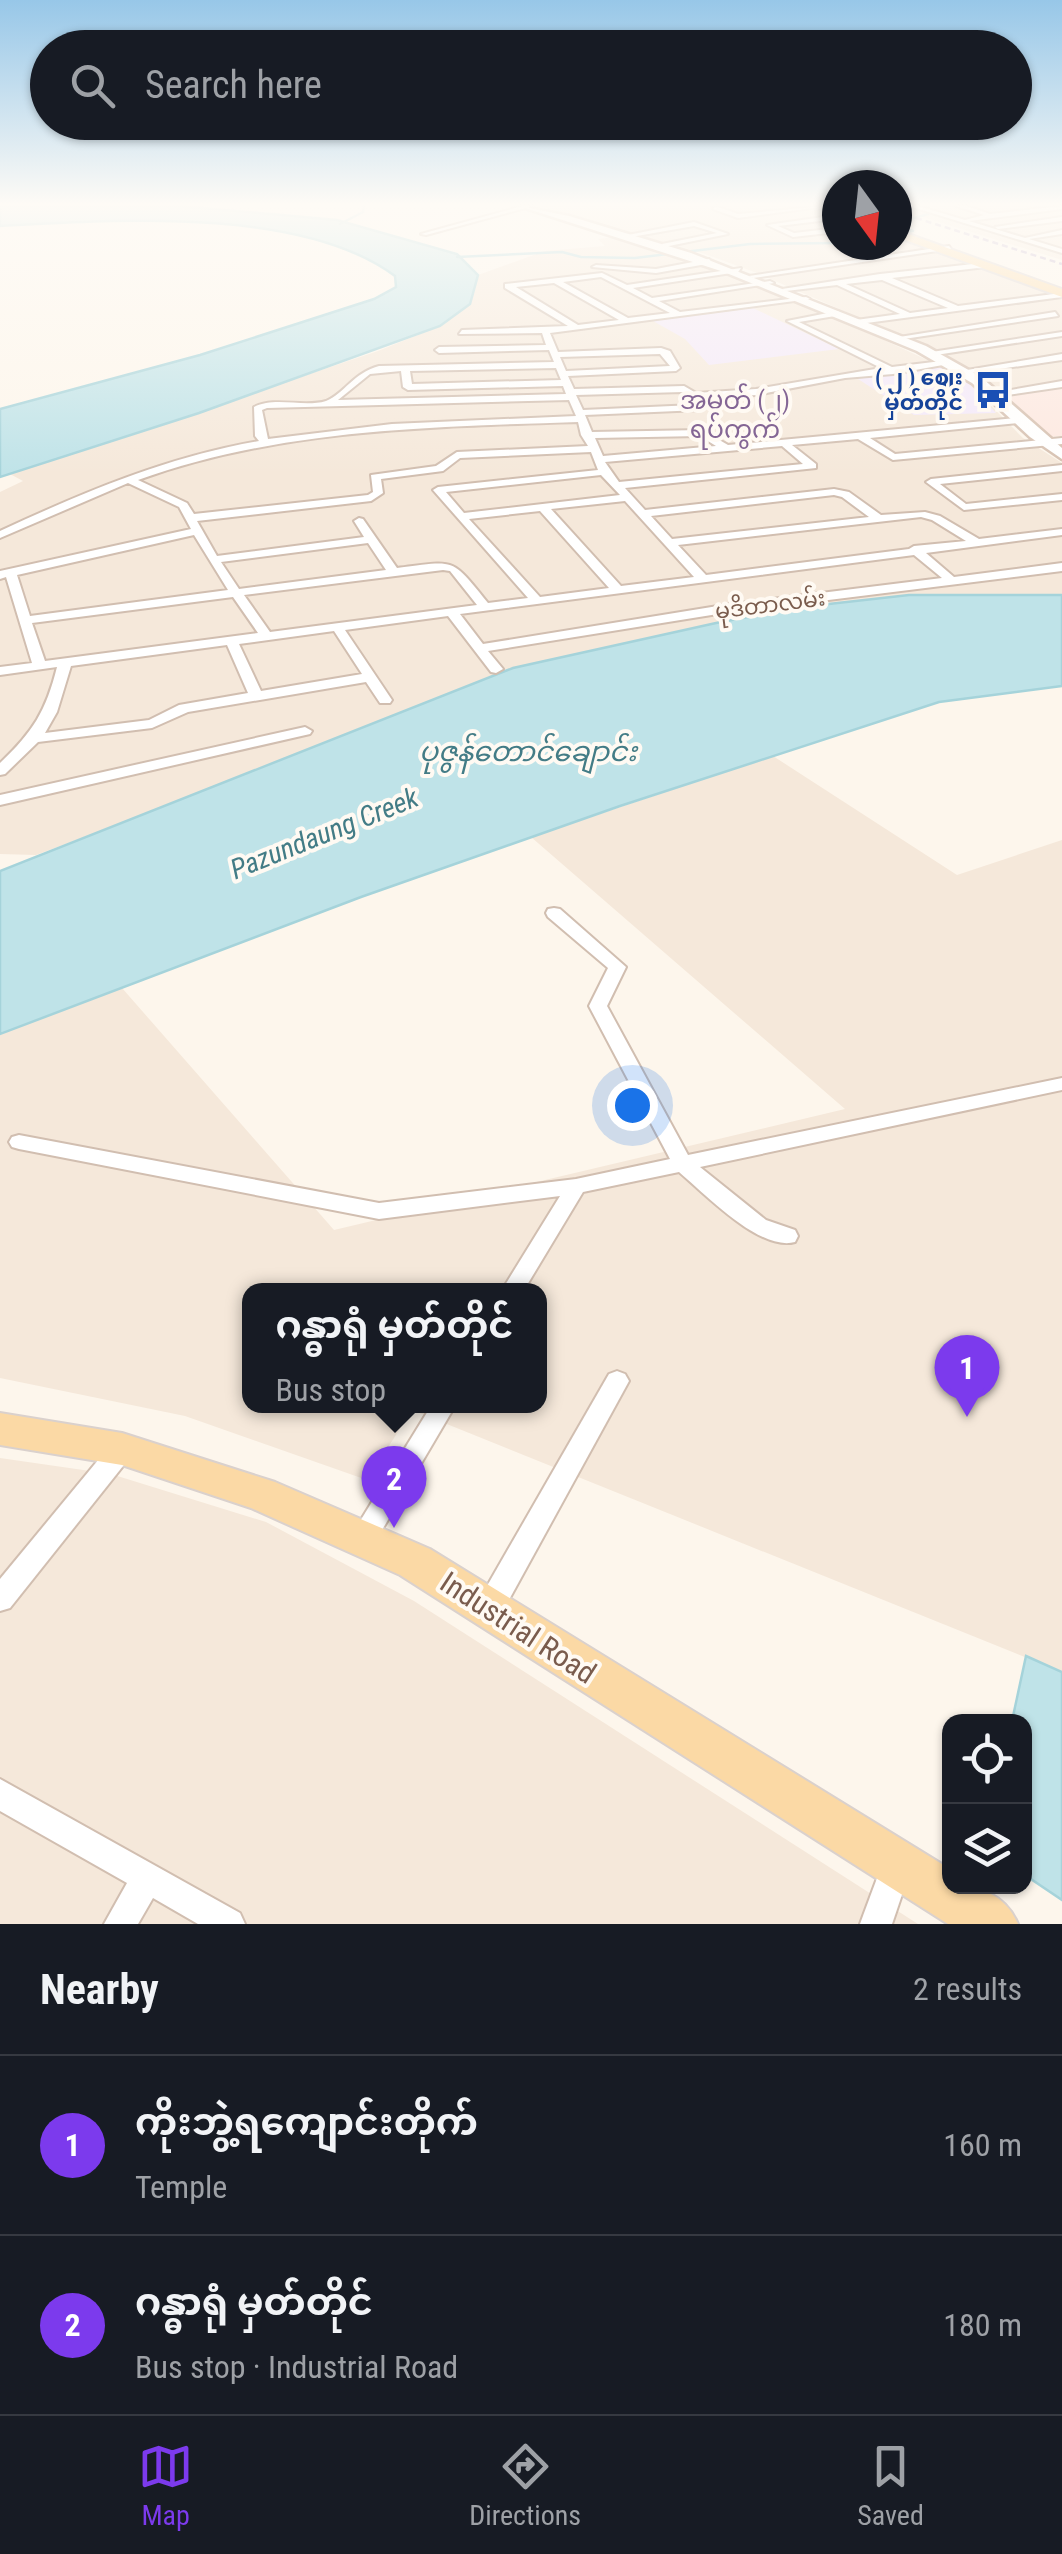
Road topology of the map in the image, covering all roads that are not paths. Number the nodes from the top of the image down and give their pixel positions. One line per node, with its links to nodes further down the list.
1 (524, 296): 19 (street)
2 (582, 296): 17 (street)
3 (643, 296): 10 (street)
4 (680, 296): 10 (street)
5 (800, 296): 9 (main road)
6 (866, 296): 15 (street)
7 (926, 296): 12 (street)
8 (1044, 296): 11 (street)
9 (806, 298): 13 (main road); 14 (street)
10 (651, 300): 14 (street)
11 (1019, 301): 12 (street); 16 (street)
12 (958, 309): 15 (street)
13 (838, 313): 18 (main road); 28 (street)
14 (680, 315): 17 (street)
15 (909, 315): 18 (street)
16 (1059, 316): 22 (street)
17 (628, 321): 19 (street)
18 (858, 322): 22 (main road)
19 (576, 327): 20 (street)
20 (545, 331): 23 (street); 30 (street)
21 (1062, 334): 24 (street)
22 (897, 338): 24 (main road)
23 (438, 350): 27 (street); 30 (street)
24 (929, 353): 26 (main road)
25 (1062, 356): 29 (street)
26 (950, 363): 28 (street); 29 (main road)
27 (404, 368): 30 (street); 30 (street); 34 (street)
28 (893, 371): 33 (street)
29 (965, 371): 32 (main road)
30 (561, 373): 30 (street); 33 (street); 34 (street); 35 (street)
31 (1062, 384): 32 (street)
32 (992, 394): 36 (main road)
33 (693, 396): 35 (street)
34 (328, 404): 43 (street)
35 (578, 416): 37 (street); 38 (street)
36 (1016, 420): 39 (street); 42 (main road)
37 (504, 422): 43 (street); 45 (street)
38 (586, 435): 44 (street); 46 (street)
39 (859, 435): 41 (street); 42 (street)
40 (1062, 441): 42 (street)
41 (783, 442): 44 (street); 51 (street)
42 (1043, 442): 47 (main road)
43 (266, 444): 50 (street)
44 (726, 448): 46 (street)
45 (520, 452): 46 (street); 57 (street)
46 (595, 454): 49 (street)
47 (1062, 455)
48 (1062, 468): 52 (street)
49 (604, 472): 51 (street); 56 (street)
50 (128, 479): 57 (street); 62 (street)
51 (616, 486): 53 (street)
52 (1062, 497)
53 (626, 498): 54 (street); 55 (street)
54 (543, 508): 56 (street); 73 (street)
55 (641, 514): 58 (street); 65 (street)
56 (463, 516): 75 (street)
57 (190, 518): 60 (street)
58 (878, 518): 64 (street); 65 (street)
59 (359, 521): 63 (street)
60 (197, 531): 67 (street); 70 (street)
61 (1062, 532): 64 (street)
62 (0, 535)
63 (372, 539): 67 (street); 69 (street)
64 (975, 542): 66 (street)
65 (667, 543): 71 (street)
66 (914, 550): 71 (street); 72 (street)
67 (213, 560): 74 (street)
68 (1062, 568): 72 (street, မုဒိတာလမ်း)
69 (393, 572): 74 (street); 76 (street)
70 (5, 574): 78 (street)
71 (701, 578): 73 (street)
72 (952, 581): 82 (street, မုဒိတာလမ်း)
73 (616, 588): 75 (street)
74 (236, 593): 78 (street); 80 (street)
75 (534, 599): 76 (street)
76 (484, 606): 77 (street)
77 (450, 610): 79 (street); 82 (street)
78 (26, 620): 84 (street)
79 (336, 625): 80 (street); 87 (street)
80 (266, 635): 81 (street)
81 (231, 640): 83 (street); 88 (street)
82 (480, 648): 85 (street)
83 (65, 663): 84 (street); 91 (street)
84 (40, 666): 86 (street)
85 (496, 668)
86 (0, 671)
87 (370, 677): 88 (street); 89 (street)
88 (256, 696): 91 (street)
89 (385, 700)
90 (305, 732): 93 (street)
91 (35, 738): 92 (street)
92 (0, 771)
93 (0, 800)
94 (554, 913): 97 (street)
95 (1062, 1084): 97 (street)
96 (19, 1142): 98 (street)
97 (682, 1163): 98 (street); 99 (street)
98 (576, 1186): 100 (street)
99 (787, 1236)
100 (516, 1283)
101 (617, 1381): 107 (street)
102 (439, 1413): 105 (street)
103 (0, 1428): 104 (main road, Industrial Road)
104 (122, 1449): 105 (main road, Industrial Road); 106 (street)
105 (362, 1540): 107 (main road, Industrial Road)
106 (0, 1599)
107 (488, 1609): 109 (main road, Industrial Road)
108 (0, 1794): 110 (street)
109 (897, 1865): 113 (street); 114 (main road, Industrial Road)
110 (147, 1878): 111 (street); 112 (street)
111 (120, 1924)
112 (228, 1924)
113 (876, 1924)
114 (994, 1924)

